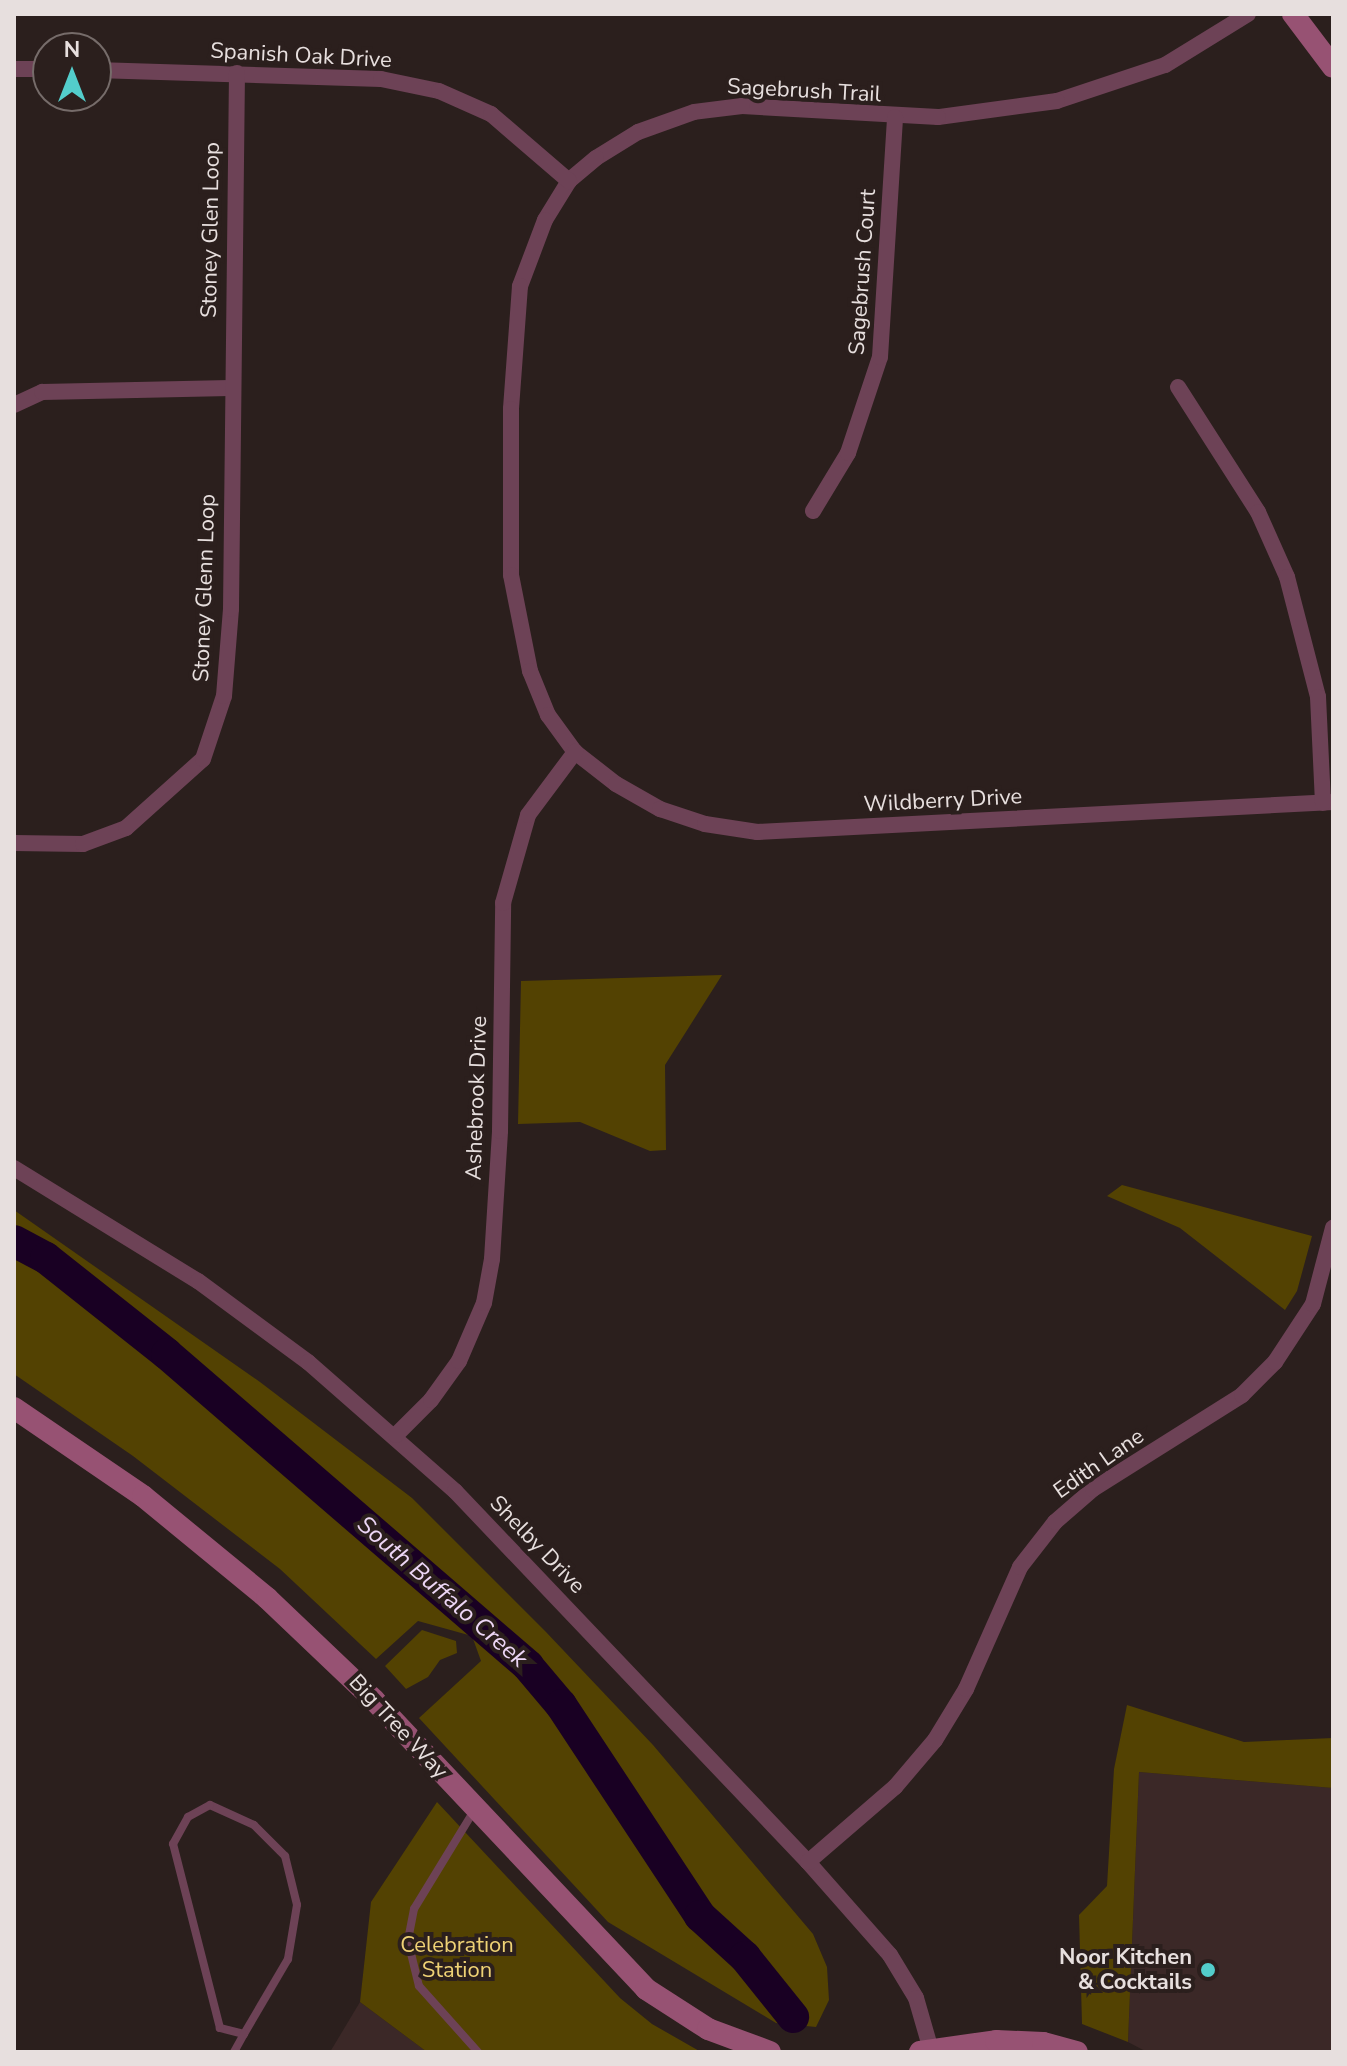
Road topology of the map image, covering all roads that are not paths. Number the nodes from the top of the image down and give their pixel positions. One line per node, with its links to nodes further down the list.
1 (1248, 14): 6 (street, Sagebrush Trail)
2 (1293, 14): 3 (main road)
3 (1333, 67)
4 (112, 70): 5 (street, Spanish Oak Drive)
5 (237, 73): 7 (street, Spanish Oak Drive); 9 (street, Stoney Glen Loop)
6 (895, 117): 7 (street, Sagebrush Trail); 11 (street, Sagebrush Court)
7 (569, 181): 12 (street, Sagebrush Trail)
8 (1178, 387): 13 (street)
9 (230, 388): 10 (street); 14 (street, Stoney Glenn Loop)
10 (14, 405)
11 (813, 511)
12 (575, 752): 13 (street, Wildberry Drive); 18 (street, Ashebrook Drive)
13 (1328, 802)
14 (14, 843)
15 (14, 1168): 18 (street, Shelby Drive)
16 (1333, 1228): 20 (street, Edith Lane)
17 (14, 1408): 19 (main road, Big Tree Way)
18 (396, 1435): 20 (street, Shelby Drive)
19 (475, 1809): 24 (lane); 25 (main road, Big Tree Way)
20 (808, 1862): 22 (street, Shelby Drive)
21 (244, 2034): 21 (lane); 23 (lane)
22 (926, 2051): 26 (main road)
23 (234, 2052)
24 (478, 2052)
25 (770, 2052)
26 (1077, 2052)

